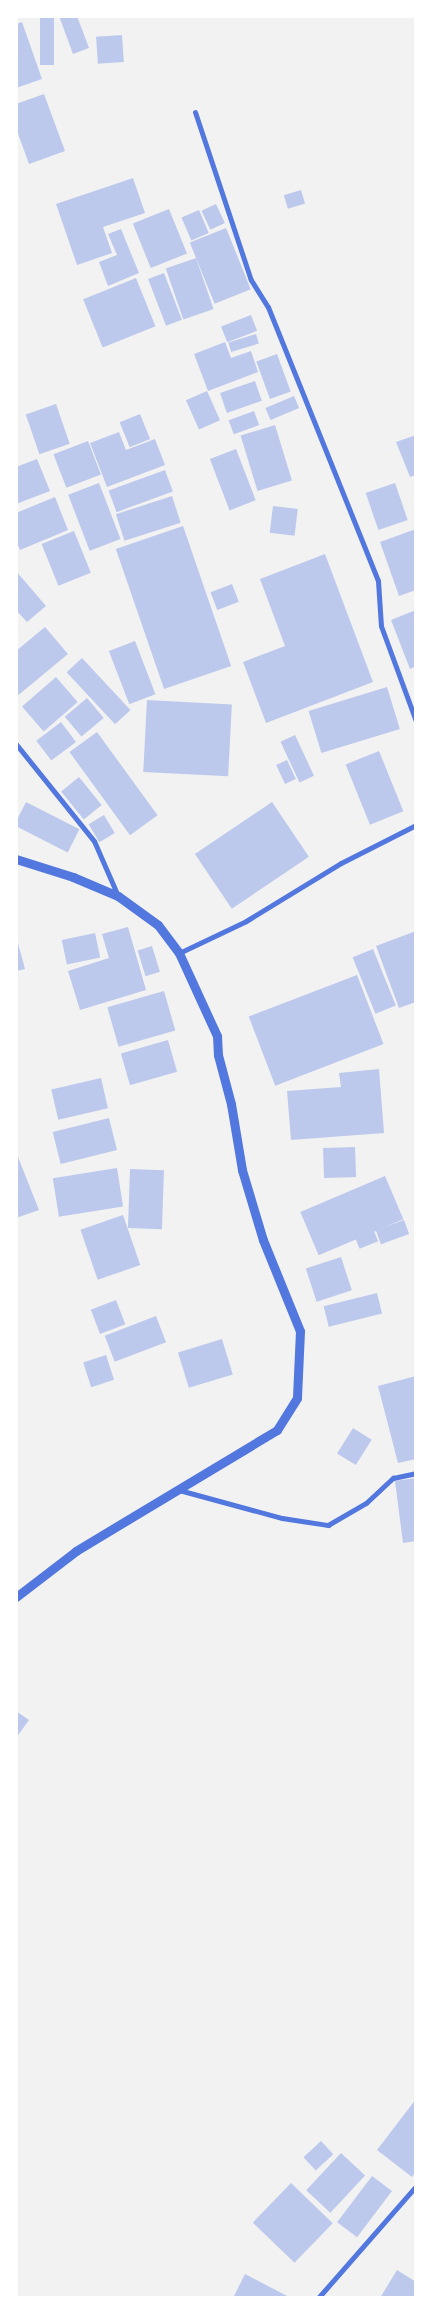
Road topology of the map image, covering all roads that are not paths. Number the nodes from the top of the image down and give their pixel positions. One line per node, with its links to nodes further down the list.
1 (195, 112): 2 (street)
2 (416, 721)
3 (16, 744): 6 (street)
4 (416, 825): 7 (street)
5 (16, 859): 6 (street)
6 (118, 896): 7 (street)
7 (178, 953): 9 (street)
8 (416, 1473): 9 (street)
9 (176, 1489): 10 (street)
10 (16, 1597)
11 (416, 2186): 12 (street)
12 (318, 2298)

